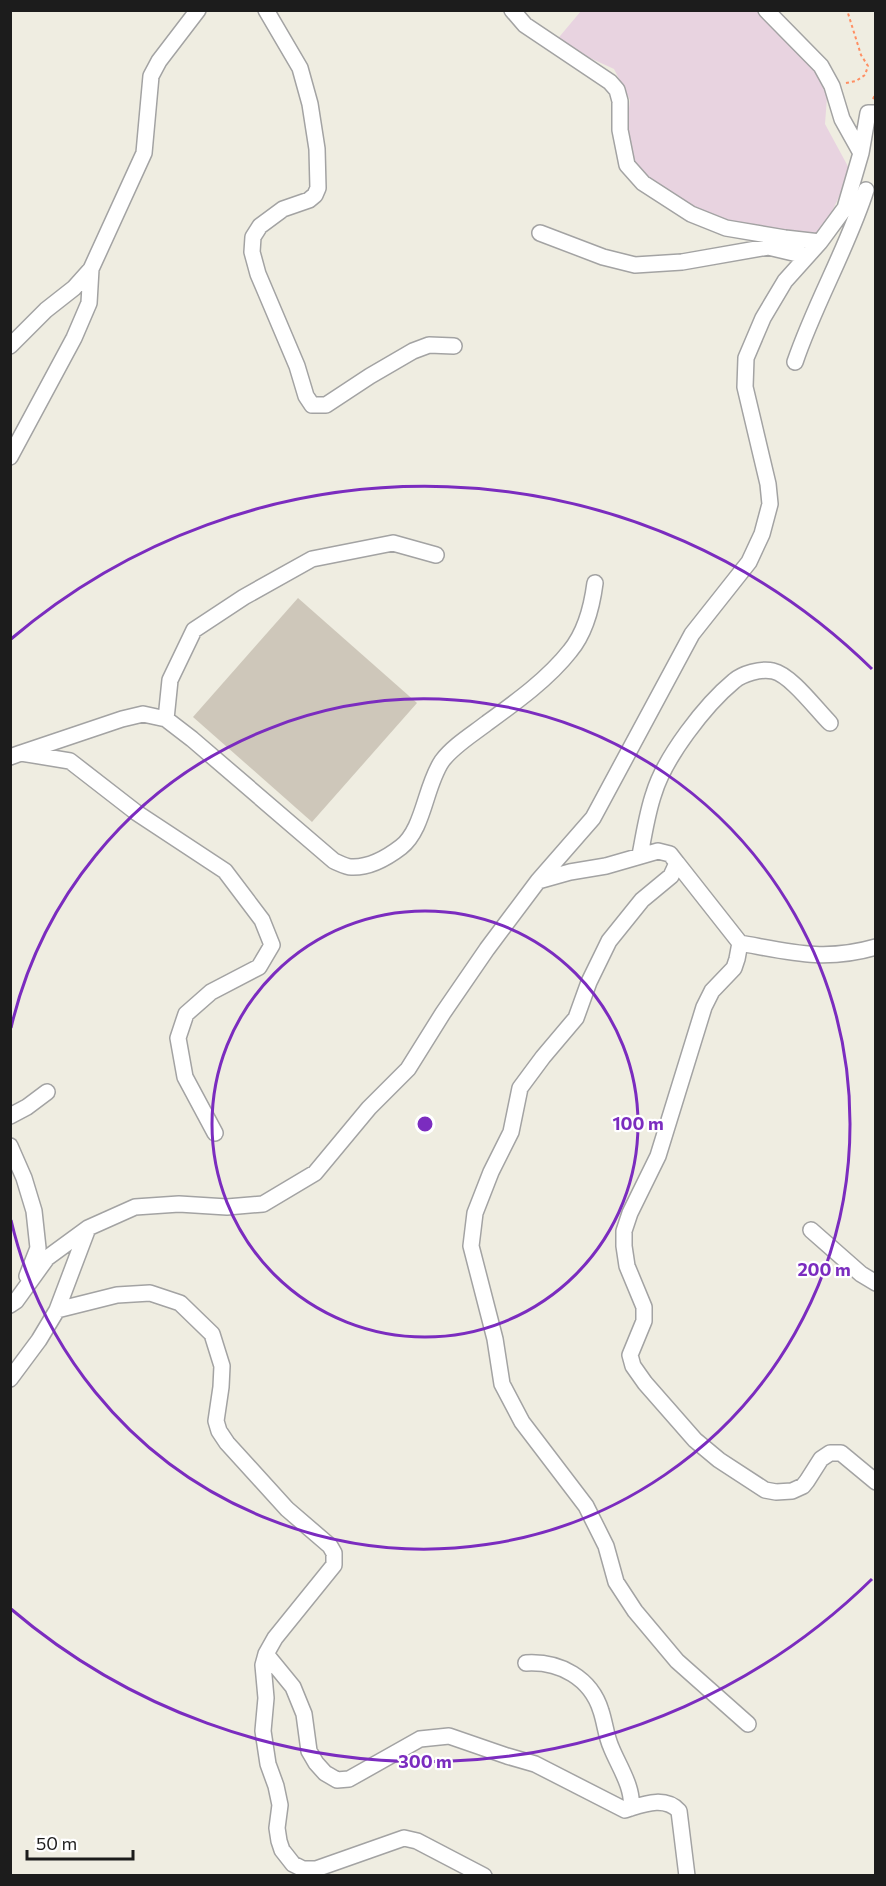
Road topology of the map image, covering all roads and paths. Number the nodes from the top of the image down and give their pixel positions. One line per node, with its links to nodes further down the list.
1 (198, 10): 14 (street)
2 (266, 10): 16 (street)
3 (512, 10): 12 (street)
4 (766, 10): 6 (street)
5 (847, 10): 6 (path)
6 (832, 86): 8 (street)
7 (872, 113): 8 (street)
8 (861, 153): 9 (street)
9 (853, 181): 10 (street); 12 (street)
10 (871, 194): 17 (street)
11 (540, 233): 13 (street)
12 (820, 242): 13 (street)
13 (806, 256): 26 (street)
14 (91, 268): 15 (street); 18 (street)
15 (10, 346)
16 (454, 346)
17 (795, 362)
18 (10, 457)
19 (436, 555): 21 (street)
20 (595, 583): 21 (street)
21 (166, 719): 23 (street)
22 (830, 723): 24 (street)
23 (16, 755): 31 (street)
24 (640, 855): 25 (street); 26 (street)
25 (677, 863): 27 (street); 42 (street)
26 (538, 881): 33 (street)
27 (740, 943): 28 (street); 39 (street)
28 (876, 947)
29 (47, 1092): 30 (street)
30 (10, 1116)
31 (215, 1133)
32 (10, 1146): 36 (street)
33 (88, 1228): 36 (street); 37 (street)
34 (811, 1230): 35 (street)
35 (876, 1283)
36 (13, 1303)
37 (57, 1310): 38 (street); 40 (street)
38 (10, 1379)
39 (876, 1482)
40 (266, 1654): 43 (street); 44 (street)
41 (526, 1663): 43 (street)
42 (748, 1724)
43 (631, 1808): 45 (street)
44 (484, 1875)
45 (687, 1875)

